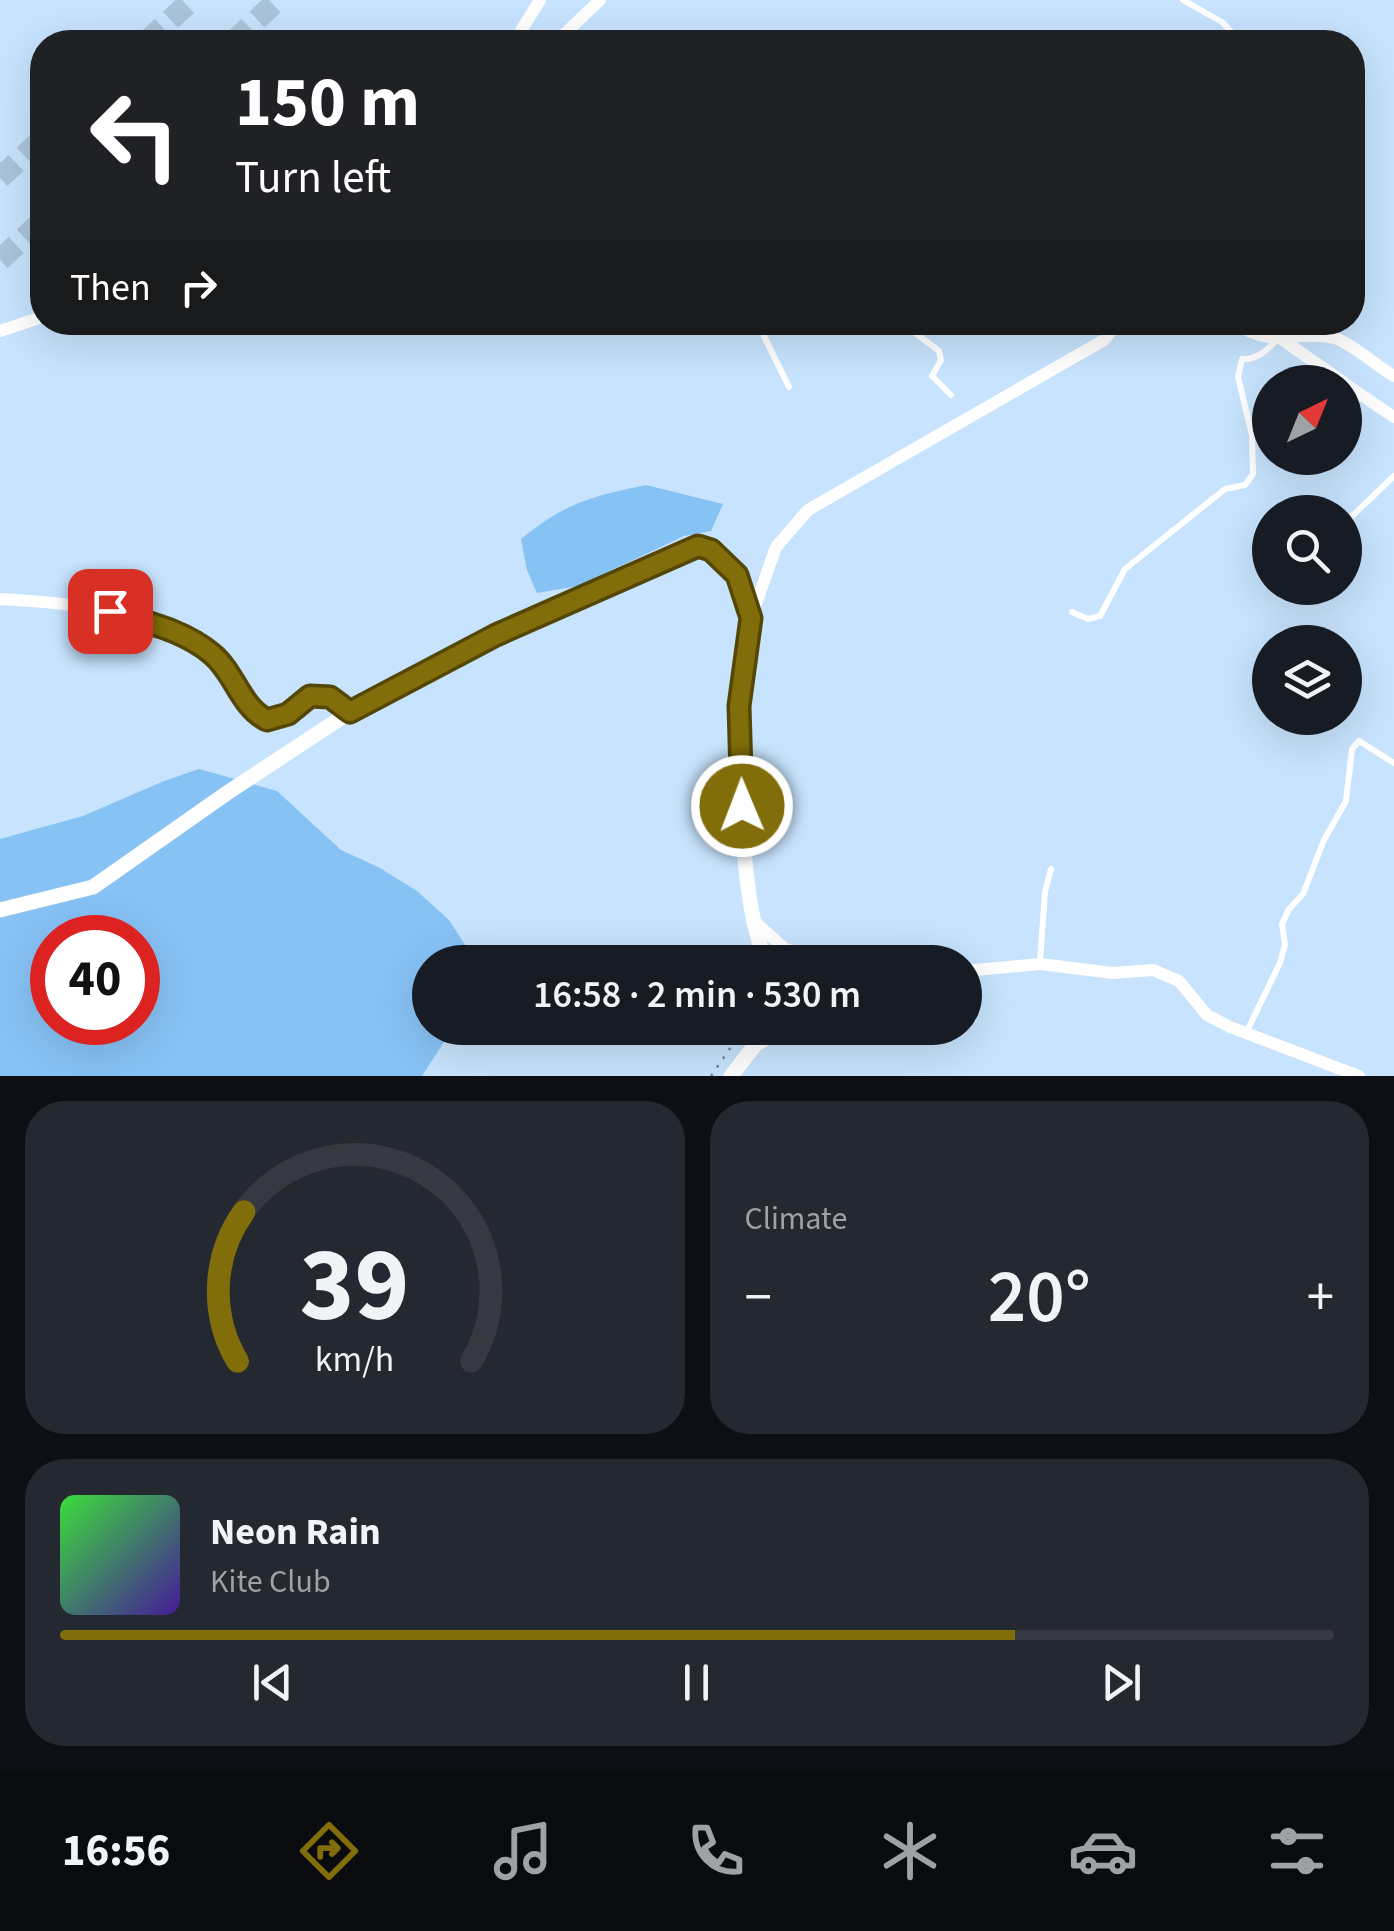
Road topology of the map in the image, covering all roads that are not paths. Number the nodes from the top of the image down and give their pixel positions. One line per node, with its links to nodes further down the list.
1 (540, 0): 4 (street)
2 (600, 0): 5 (street)
3 (1183, 0): 6 (lane)
4 (521, 30)
5 (569, 30)
6 (1230, 30)
7 (30, 320): 8 (street)
8 (0, 331)
9 (763, 335): 17 (lane)
10 (918, 335): 18 (lane)
11 (1108, 335): 25 (street)
12 (1262, 335): 14 (street)
13 (1273, 335): 14 (street)
14 (1278, 339): 15 (street); 16 (street); 24 (lane)
15 (1317, 365)
16 (1394, 376)
17 (789, 387)
18 (951, 395)
19 (1362, 395): 20 (street)
20 (1394, 416)
21 (1394, 476): 22 (lane)
22 (1362, 507)
23 (0, 599): 26 (street)
24 (1072, 612)
25 (751, 618): 26 (street); 30 (street)
26 (350, 712): 29 (street)
27 (1394, 764): 35 (lane)
28 (1050, 869): 33 (lane)
29 (0, 910)
30 (754, 921): 31 (street); 32 (street)
31 (758, 945)
32 (780, 945)
33 (1040, 964): 34 (street); 35 (street)
34 (982, 969)
35 (1246, 1033): 38 (street)
36 (756, 1045): 37 (street)
37 (731, 1076)
38 (1359, 1076)

